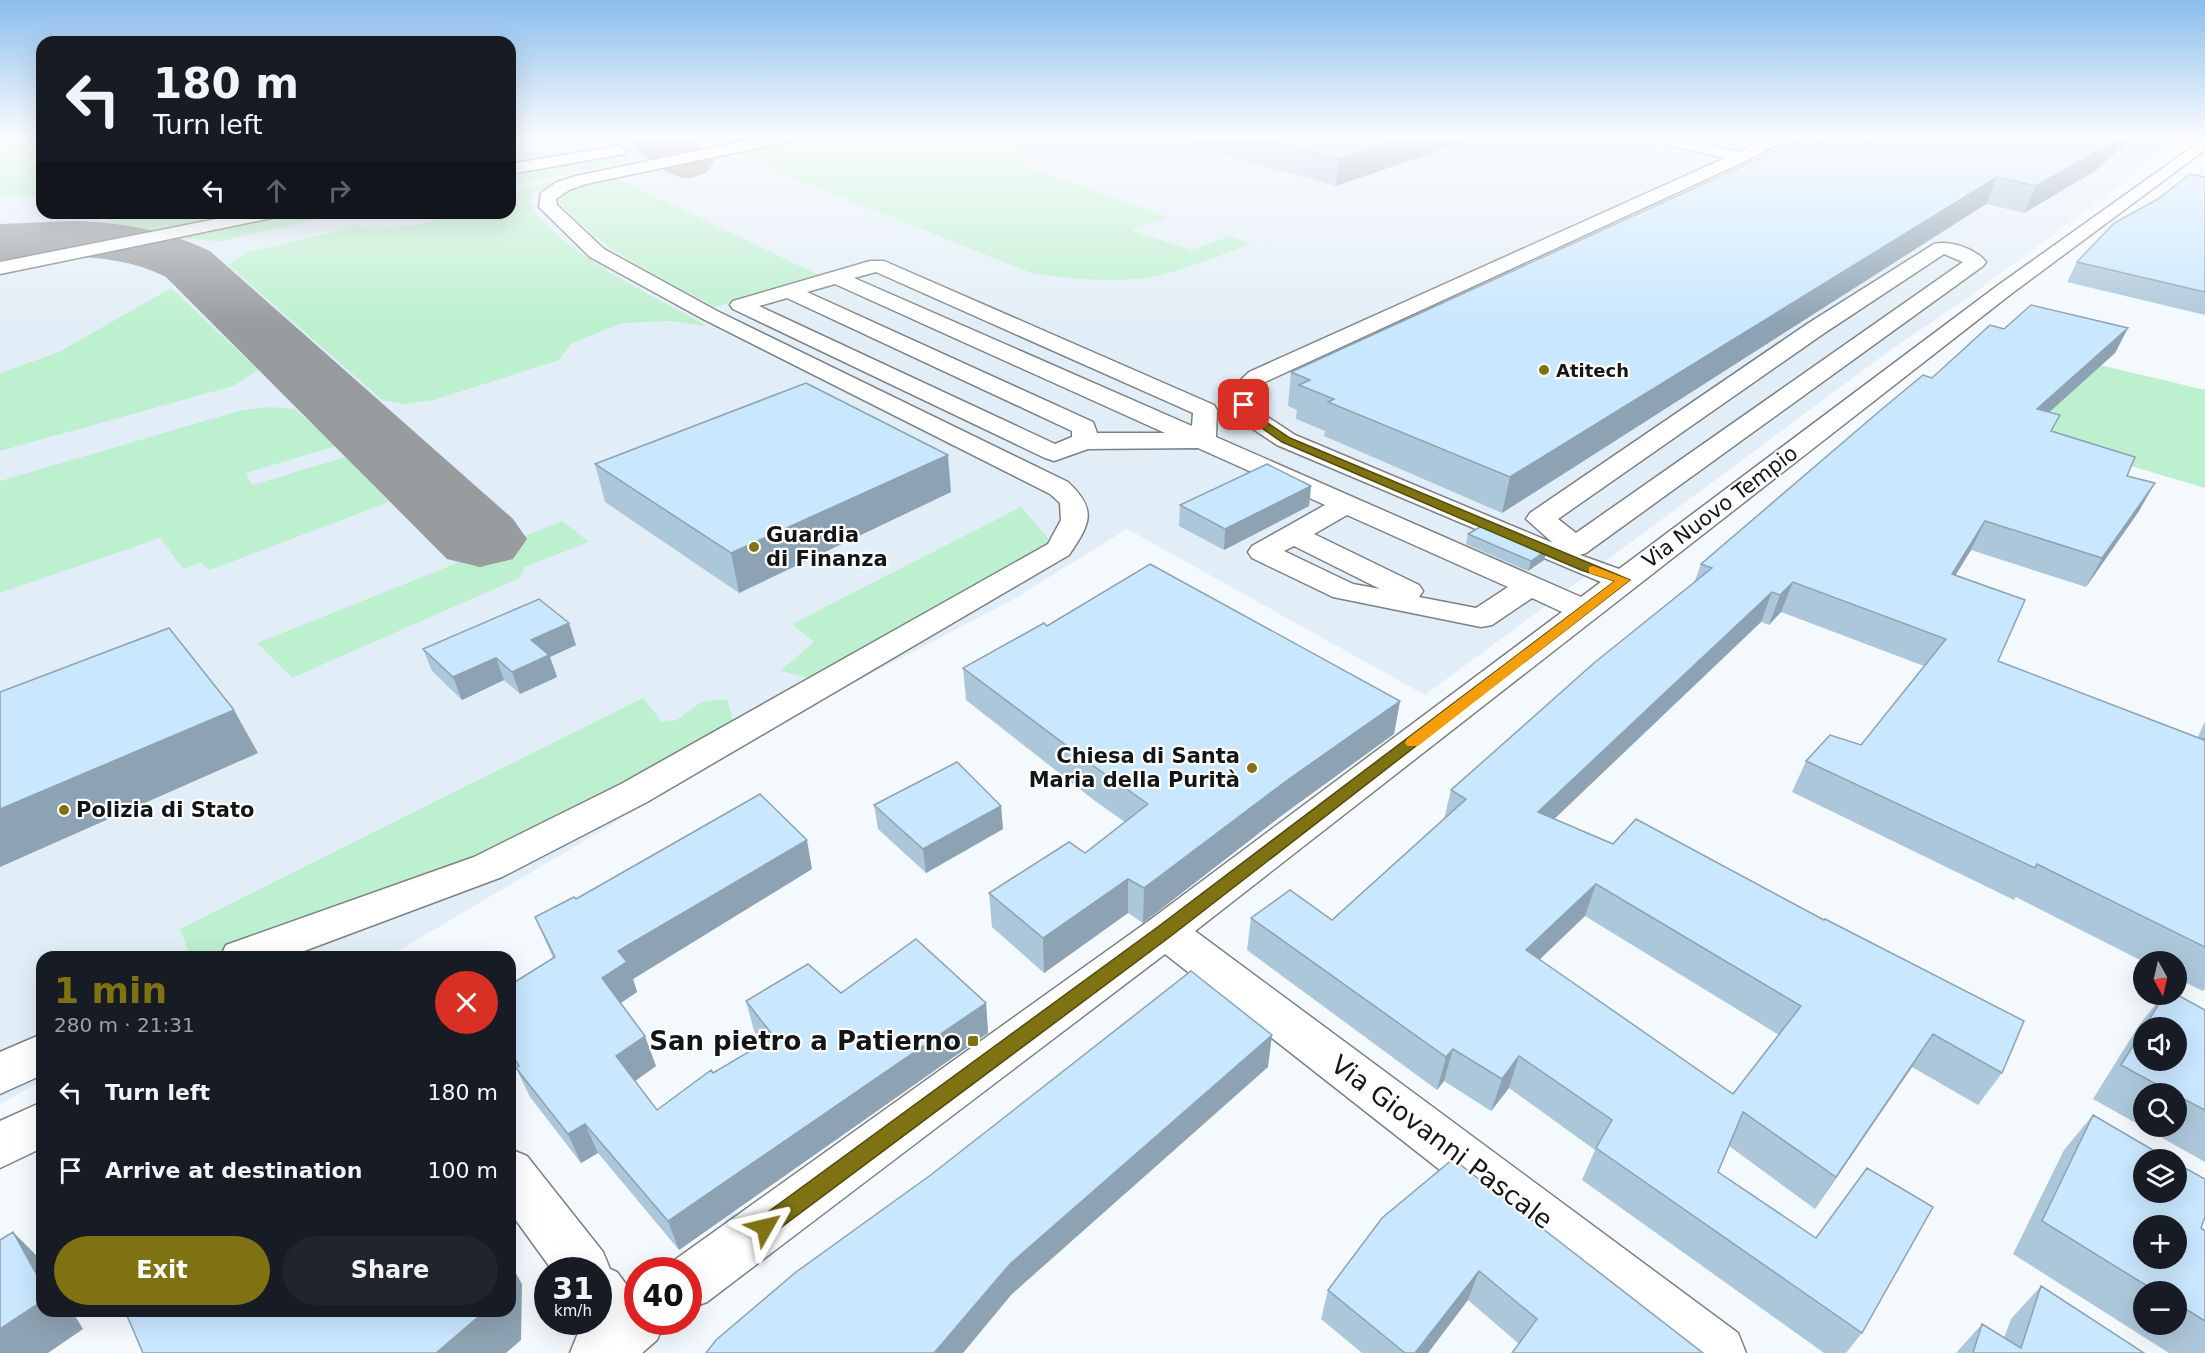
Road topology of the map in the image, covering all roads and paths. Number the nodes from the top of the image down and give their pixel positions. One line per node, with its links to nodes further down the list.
1 (547, 198): 15 (street)
2 (1651, 198): 10 (street)
3 (2130, 198): 11 (street, Via Nuovo Tempio)
4 (242, 219): 5 (street)
5 (0, 268)
6 (789, 291): 7 (street); 8 (street); 8 (street)
7 (1203, 440): 8 (street); 9 (street)
8 (1085, 441)
9 (1346, 504): 12 (street); 12 (street)
10 (1581, 557): 10 (street); 11 (street)
11 (1624, 580): 13 (street, Via Nuovo Tempio)
12 (1530, 586): 13 (street)
13 (1586, 612): 14 (street, Via Nuovo Tempio)
14 (1165, 931): 22 (street, Via Nuovo Tempio); 23 (street, Via Giovanni Pascale)
15 (258, 951)
16 (36, 1056): 17 (street)
17 (0, 1074)
18 (36, 1126): 19 (street)
19 (0, 1146)
20 (516, 1180): 21 (street)
21 (574, 1257)
22 (702, 1273)
23 (1718, 1353)

